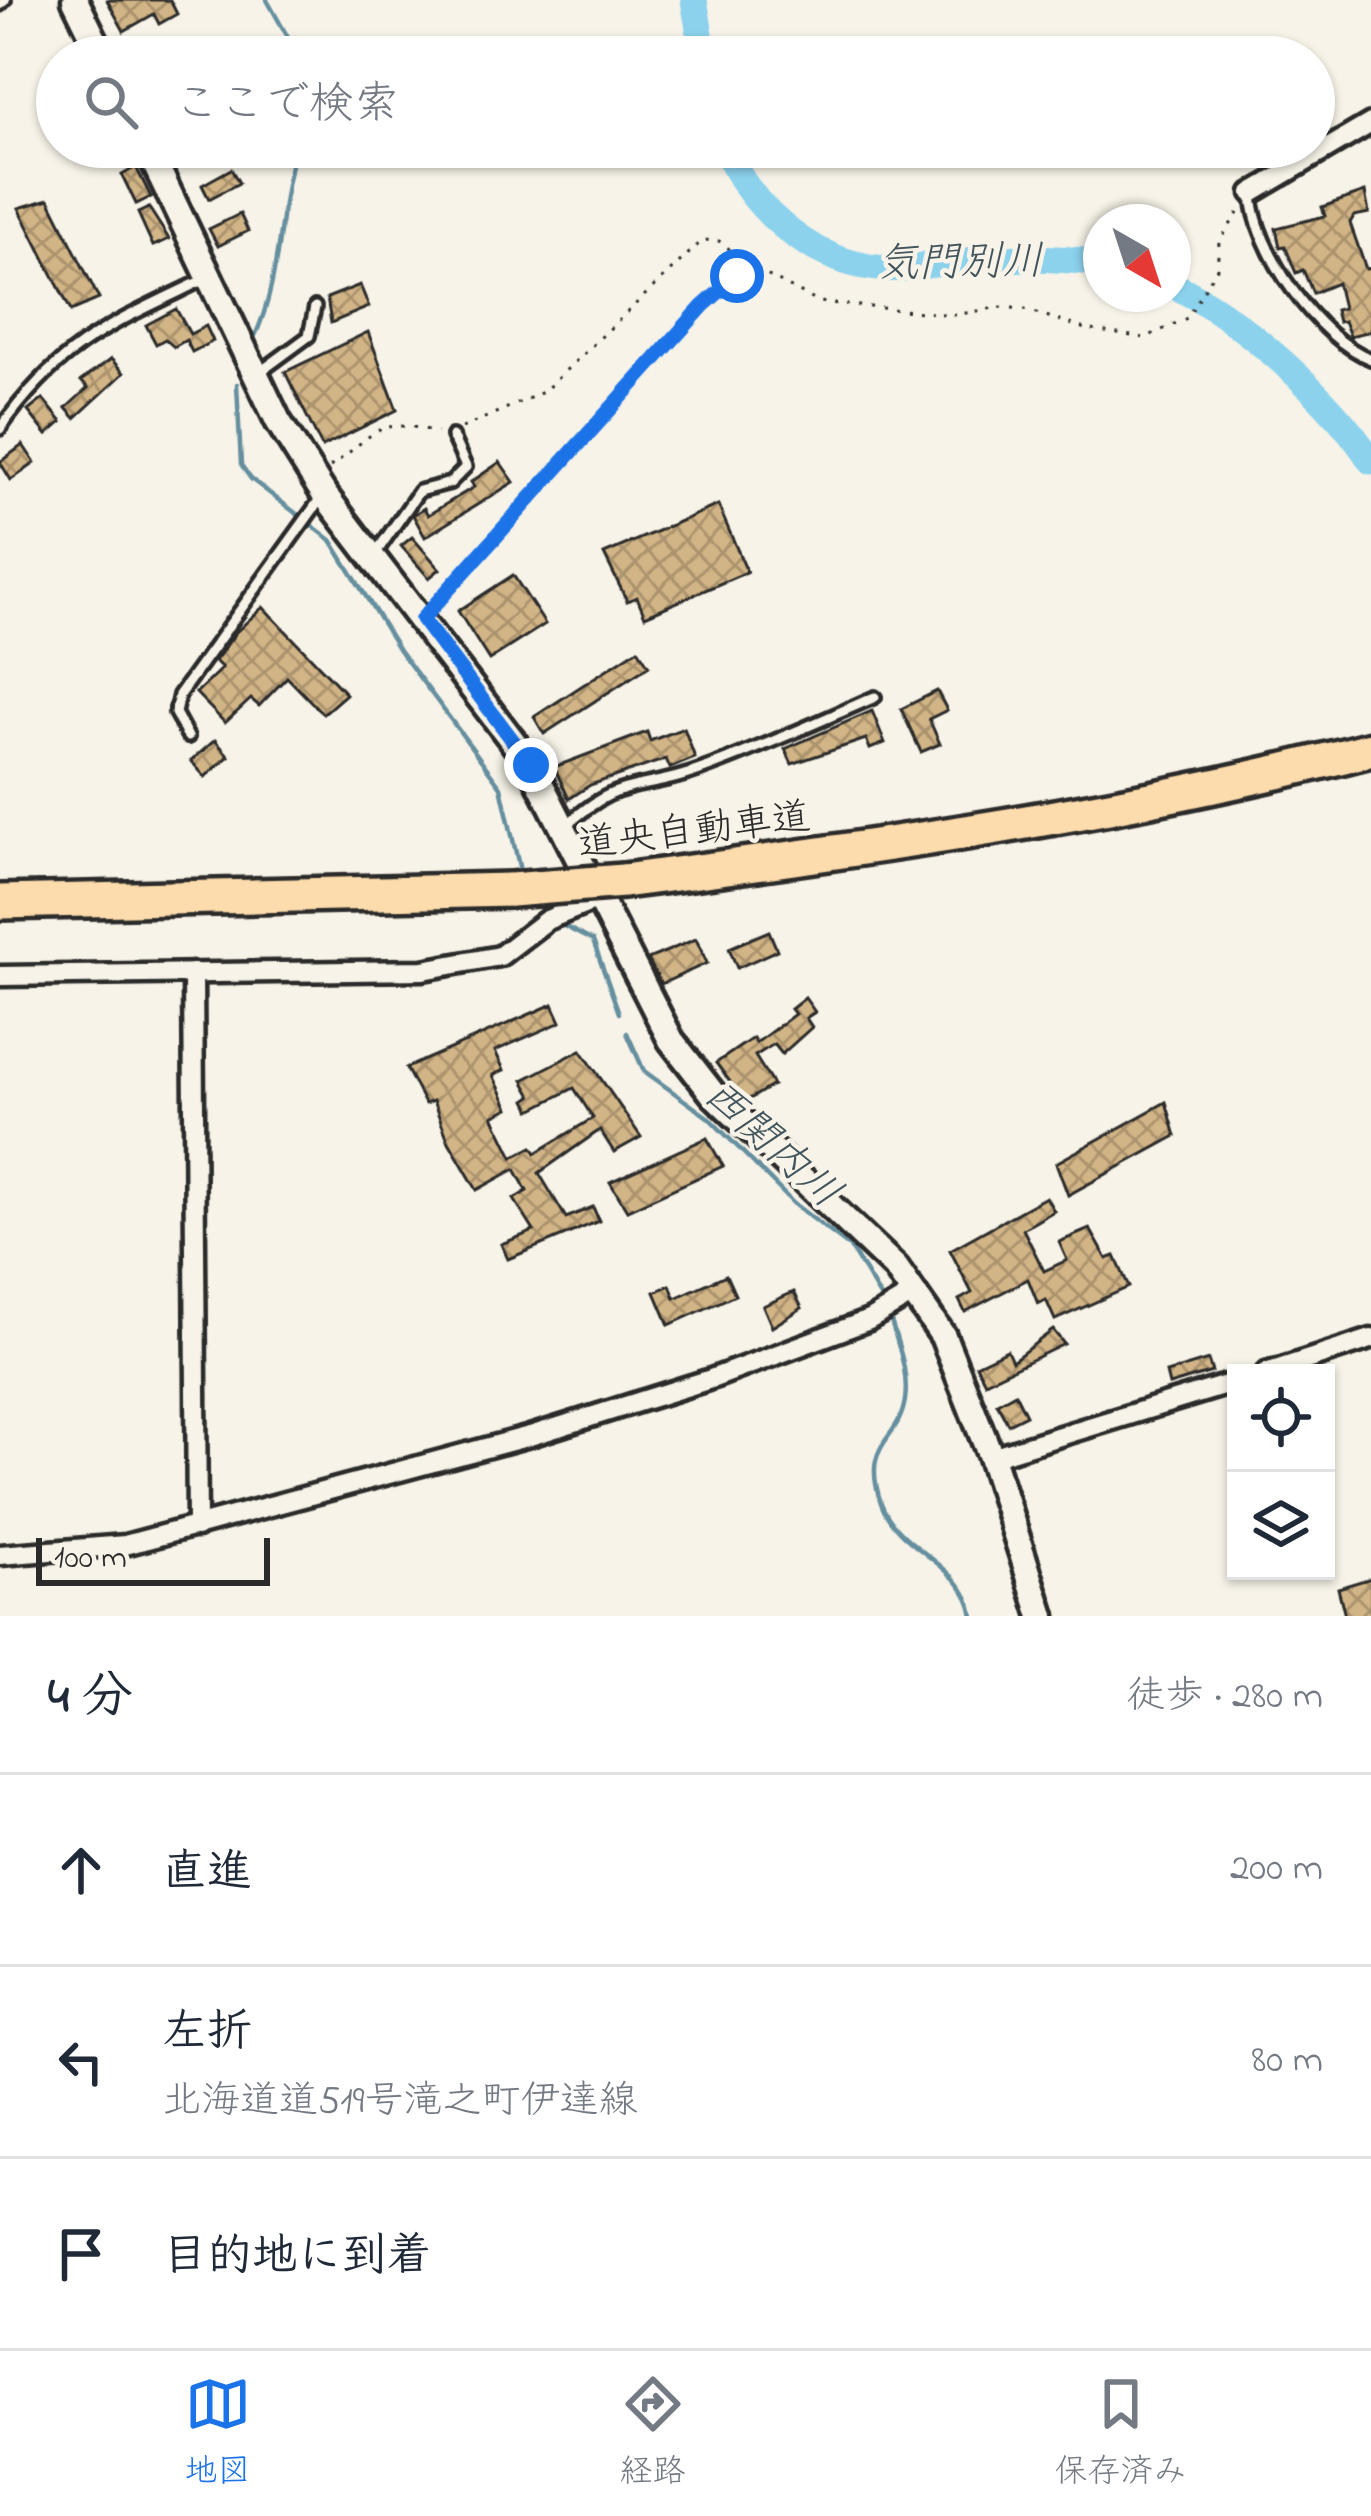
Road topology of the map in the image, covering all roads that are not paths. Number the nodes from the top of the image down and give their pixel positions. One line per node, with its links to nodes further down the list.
1 (75, 0): 2 (main road)
2 (93, 36)
3 (1371, 123): 4 (street)
4 (1335, 144)
5 (157, 168): 8 (main road)
6 (1294, 168): 7 (street)
7 (1252, 193): 10 (lane)
8 (209, 277): 11 (main road); 12 (lane)
9 (314, 307): 11 (lane)
10 (1371, 359)
11 (256, 376): 14 (main road)
12 (0, 429)
13 (452, 436): 15 (lane)
14 (312, 502): 15 (main road); 17 (lane)
15 (374, 557): 19 (main road)
16 (875, 698): 19 (lane)
17 (188, 737)
18 (1371, 749): 20 (highway, 道央自動車道)
19 (564, 827): 20 (main road)
20 (610, 890): 21 (highway, 道央自動車道, bridge); 22 (street); 24 (main road)
21 (6, 901)
22 (193, 974): 23 (street); 29 (street)
23 (0, 976)
24 (916, 1292): 28 (main road); 29 (street)
25 (1371, 1339): 26 (street)
26 (1294, 1364)
27 (1227, 1385): 28 (street)
28 (991, 1456): 31 (main road)
29 (196, 1527): 30 (street)
30 (0, 1556)
31 (1042, 1616)

